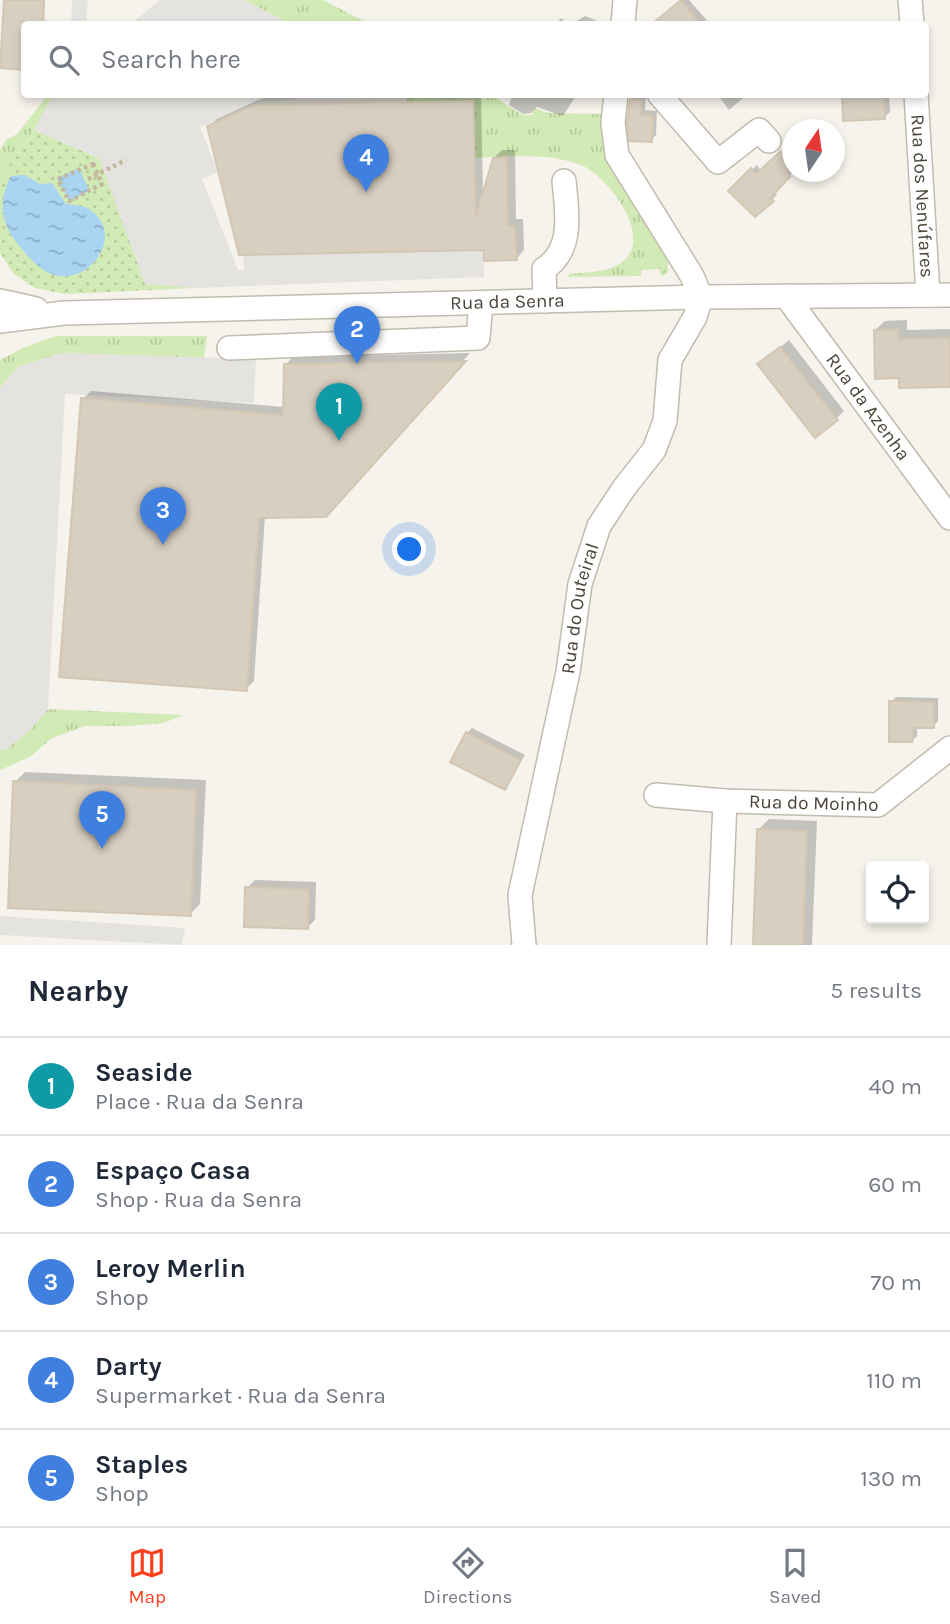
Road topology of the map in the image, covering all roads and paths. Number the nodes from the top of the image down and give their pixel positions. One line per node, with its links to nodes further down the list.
1 (625, 0): 3 (street)
2 (910, 0): 4 (street)
3 (623, 21)
4 (912, 21)
5 (616, 98): 15 (street)
6 (662, 98): 8 (street)
7 (916, 98): 13 (street, Rua dos Nenúfares)
8 (769, 141)
9 (126, 160): 10 (path)
10 (98, 175): 10 (path); 11 (path)
11 (88, 179)
12 (564, 181): 17 (street)
13 (939, 295): 14 (street, Rua da Senra)
14 (786, 296): 15 (street, Rua da Senra); 22 (street, Rua da Azenha)
15 (701, 297): 17 (street, Rua da Senra); 26 (street, Rua do Outeiral)
16 (0, 301): 19 (street, Rua da Senra)
17 (545, 301): 18 (street, Rua da Senra)
18 (481, 303): 19 (street, Rua da Senra); 21 (street)
19 (64, 313): 20 (street, Rua da Senra)
20 (0, 321)
21 (229, 348)
22 (950, 518)
23 (950, 748): 25 (street, Rua do Moinho)
24 (656, 795): 25 (street, Rua do Moinho)
25 (725, 801): 27 (street)
26 (524, 945)
27 (719, 945)

